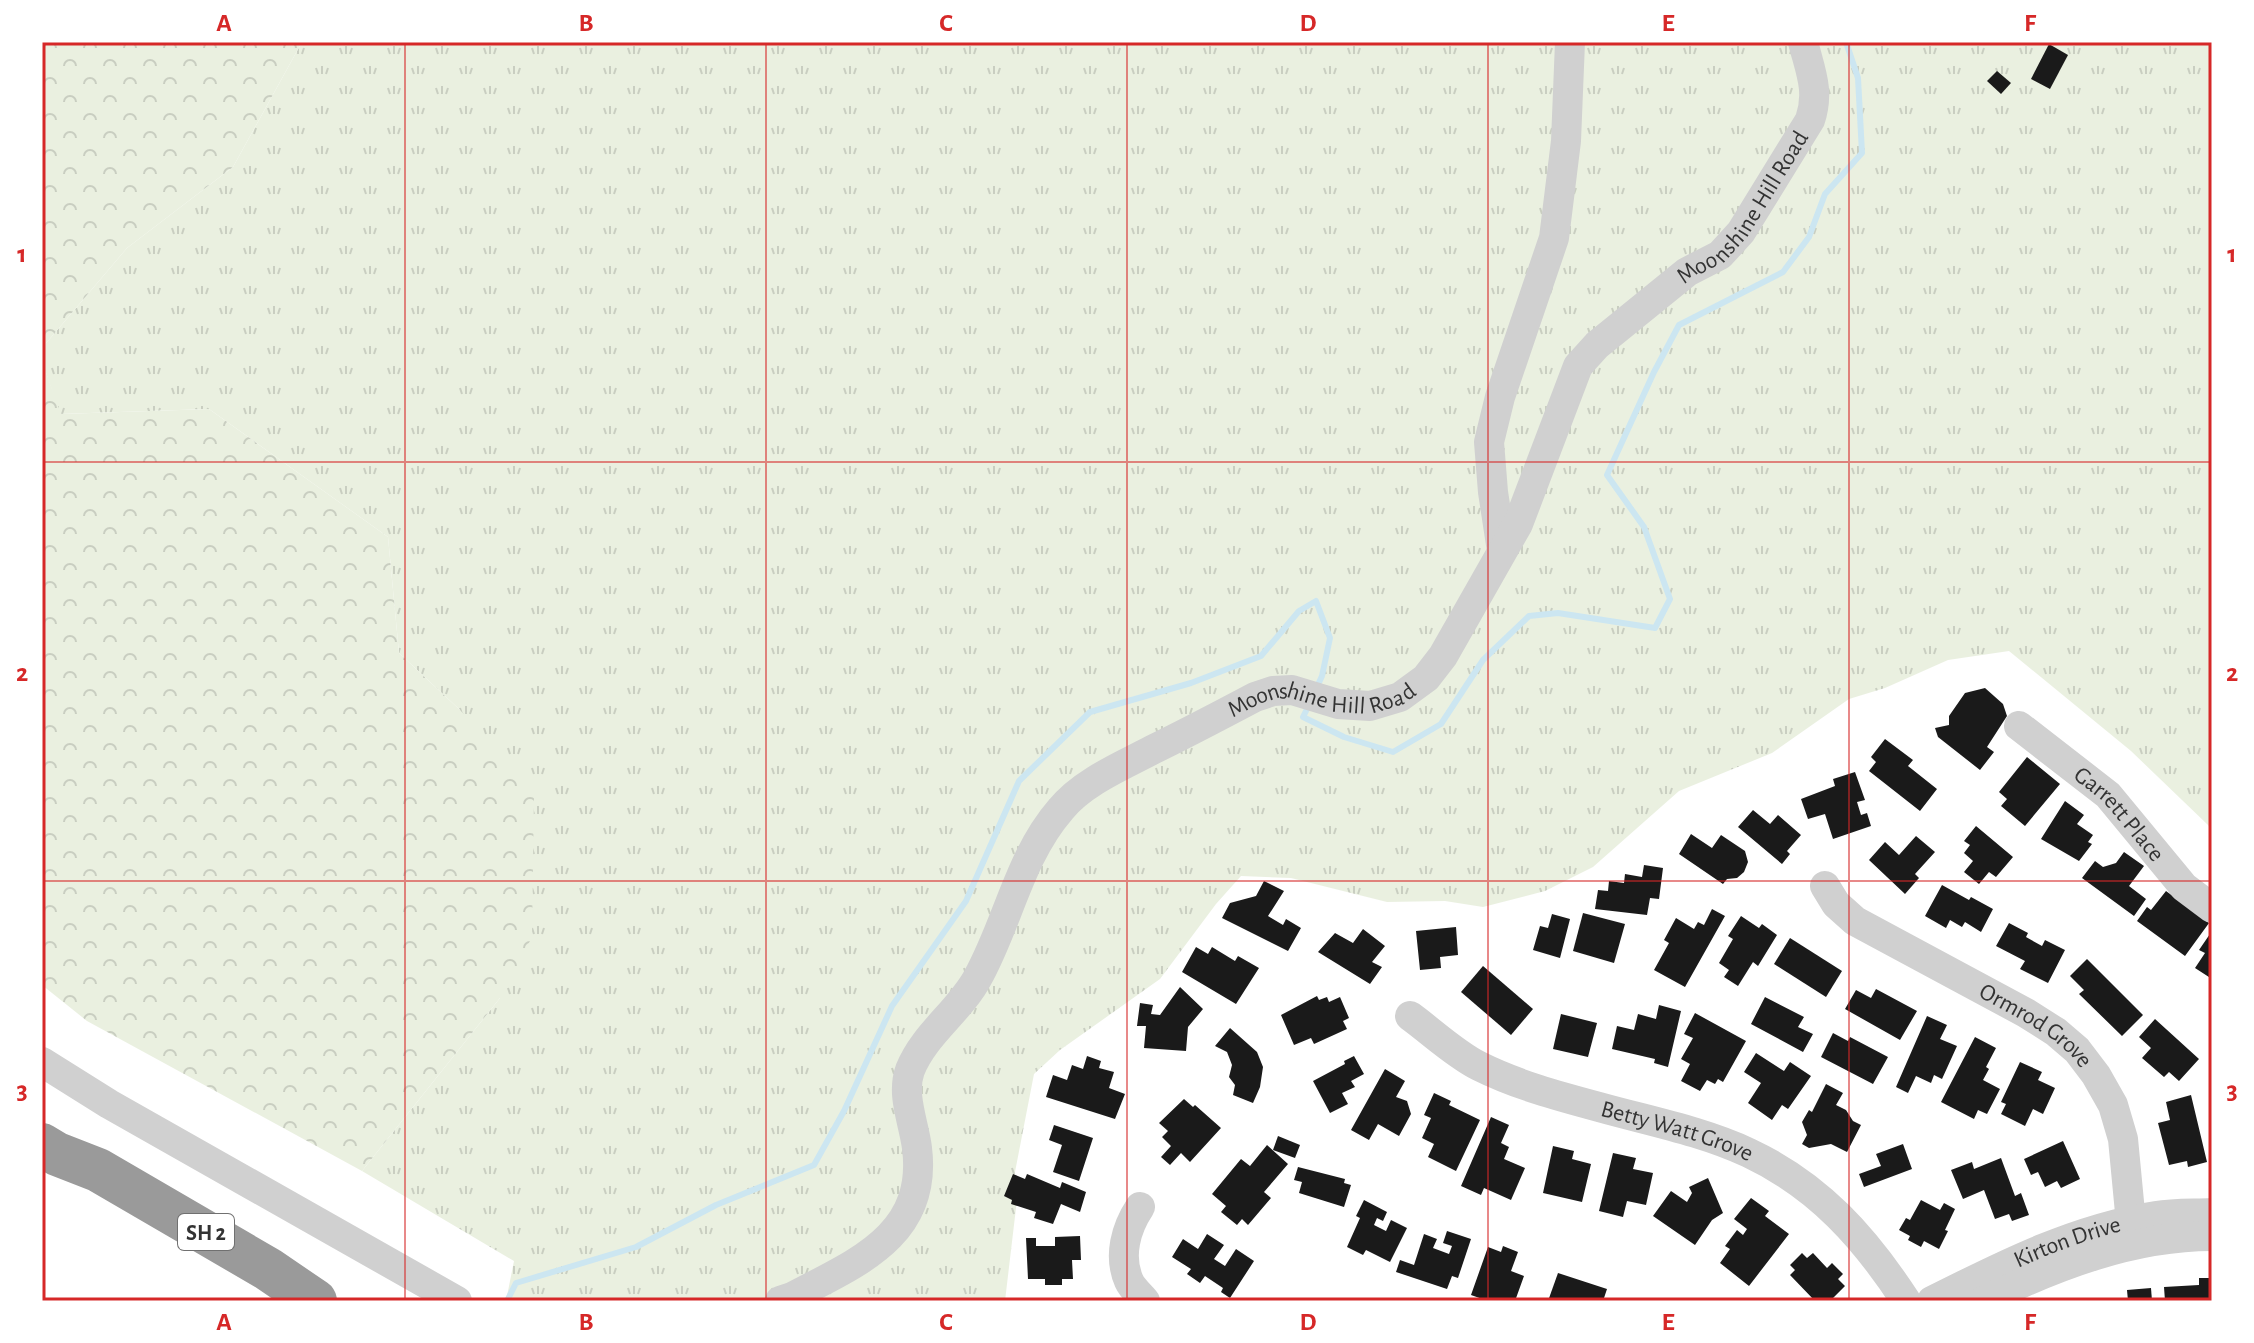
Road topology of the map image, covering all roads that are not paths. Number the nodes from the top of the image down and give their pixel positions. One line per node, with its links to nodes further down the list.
1 (1570, 42): 3 (street)
2 (1803, 42): 3 (street, Moonshine Hill Road)
3 (1502, 551): 16 (street, Moonshine Hill Road)
4 (2019, 726): 6 (street, Garrett Place)
5 (1825, 886): 14 (street, Ormrod Grove)
6 (2212, 908)
7 (1410, 1016): 20 (street, Betty Watt Grove)
8 (42, 1062): 18 (street)
9 (42, 1127): 11 (highway, SH 2)
10 (42, 1145): 11 (highway, SH 2)
11 (98, 1170): 17 (highway, SH 2)
12 (1140, 1207): 19 (street)
13 (2212, 1213): 14 (street, Kirton Drive)
14 (2132, 1232): 15 (street, Kirton Drive); 21 (street, Kirton Drive); 22 (street, Kirton Drive)
15 (2212, 1236)
16 (787, 1300)
17 (315, 1301)
18 (457, 1301)
19 (1145, 1301)
20 (1906, 1301)
21 (1932, 1301)
22 (1983, 1301)

